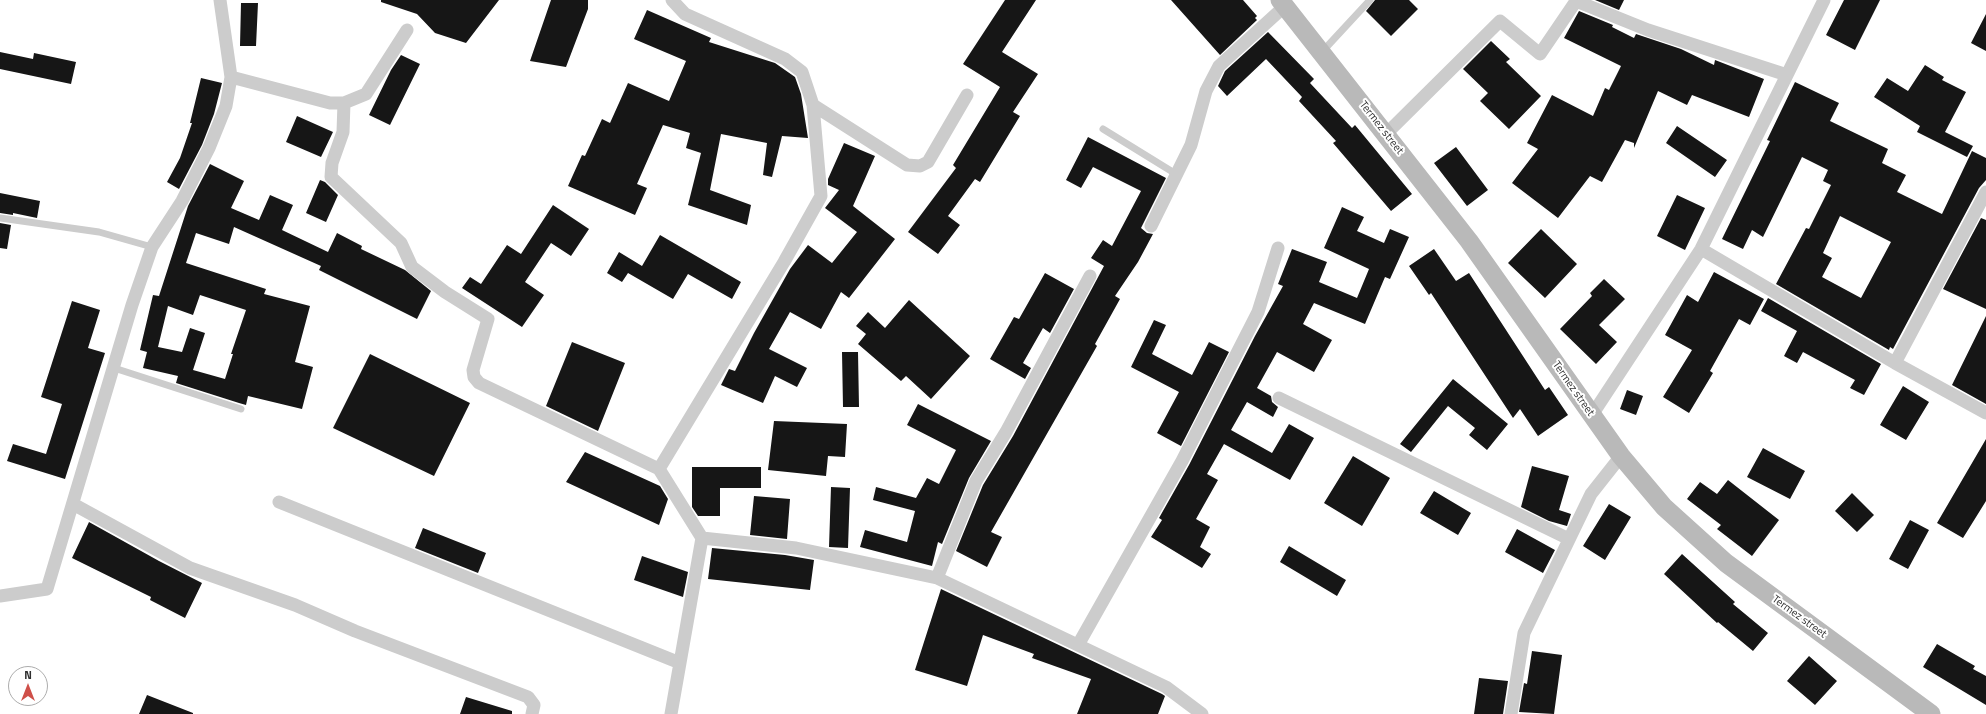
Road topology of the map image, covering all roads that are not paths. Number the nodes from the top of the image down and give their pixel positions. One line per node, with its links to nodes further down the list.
1 (220, 0): 9 (street)
2 (672, 0): 12 (street)
3 (1370, 0): 7 (lane)
4 (1824, 0): 8 (street)
5 (1282, 3): 7 (main road, Termez street); 15 (street)
6 (407, 30): 11 (street)
7 (1321, 52): 14 (main road, Termez street)
8 (1787, 75): 14 (street); 21 (street)
9 (231, 77): 11 (street); 19 (street)
10 (967, 95): 12 (street)
11 (344, 103): 30 (street)
12 (813, 105): 30 (street)
13 (1102, 129): 15 (lane)
14 (1386, 134): 28 (main road, Termez street)
15 (1176, 174): 18 (street)
16 (1986, 192): 23 (street)
17 (0, 218): 19 (lane)
18 (1151, 226)
19 (152, 248): 24 (street)
20 (1278, 248): 37 (street)
21 (1702, 249): 23 (street); 28 (street)
22 (1090, 276): 35 (street)
23 (1895, 363): 27 (street)
24 (114, 368): 26 (lane); 32 (street)
25 (1279, 398): 34 (street)
26 (241, 409)
27 (1986, 413)
28 (1592, 415): 29 (main road, Termez street)
29 (1621, 456): 34 (street); 43 (main road, Termez street)
30 (659, 469): 33 (street)
31 (279, 502): 38 (street)
32 (73, 504): 36 (street); 39 (street)
33 (702, 538): 35 (street); 38 (street)
34 (1569, 539): 42 (street)
35 (937, 578): 37 (street)
36 (0, 596)
37 (1078, 645): 41 (street)
38 (680, 663): 40 (street)
39 (532, 714)
40 (671, 714)
41 (1202, 714)
42 (1511, 714)
43 (1931, 714)

